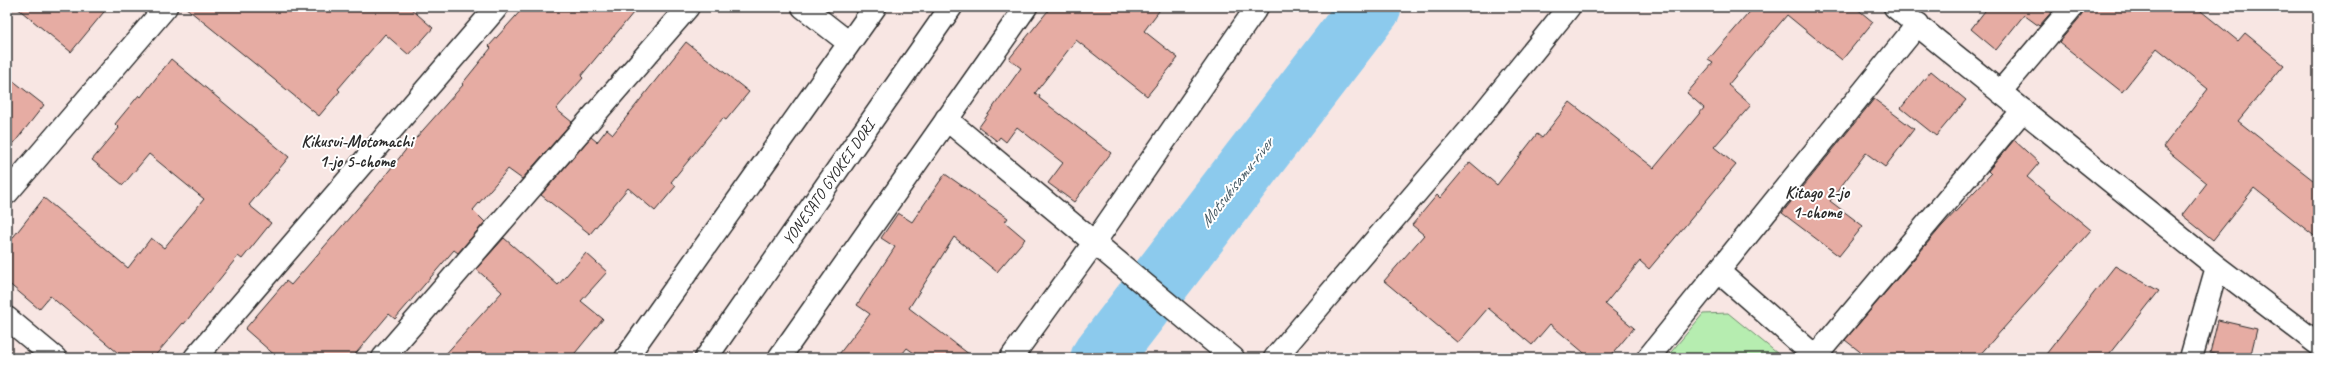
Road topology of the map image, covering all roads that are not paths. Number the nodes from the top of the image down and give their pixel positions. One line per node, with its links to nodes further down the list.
1 (166, 7): 17 (street)
2 (497, 7): 26 (street)
3 (688, 7): 27 (street)
4 (803, 7): 13 (street)
5 (875, 7): 13 (street)
6 (951, 7): 29 (street, YONESATO GYOKEI DORI)
7 (1026, 7): 16 (street)
8 (1257, 7): 18 (street)
9 (1569, 7): 32 (street)
10 (1895, 7): 12 (street)
11 (2072, 7): 14 (street)
12 (1918, 24): 14 (street); 20 (street)
13 (849, 43): 28 (street)
14 (2000, 92): 15 (street)
15 (2023, 110): 19 (street); 24 (street)
16 (946, 119): 18 (street); 30 (street)
17 (7, 193)
18 (1094, 243): 23 (street); 31 (street)
19 (2217, 267): 22 (street); 34 (street)
20 (1719, 272): 24 (street); 33 (street)
21 (7, 318): 25 (street)
22 (2318, 344)
23 (1229, 355)
24 (1816, 357)
25 (55, 358)
26 (194, 358)
27 (383, 358)
28 (626, 358)
29 (706, 358)
30 (779, 358)
31 (1011, 358)
32 (1274, 358)
33 (1648, 358)
34 (2191, 358)

